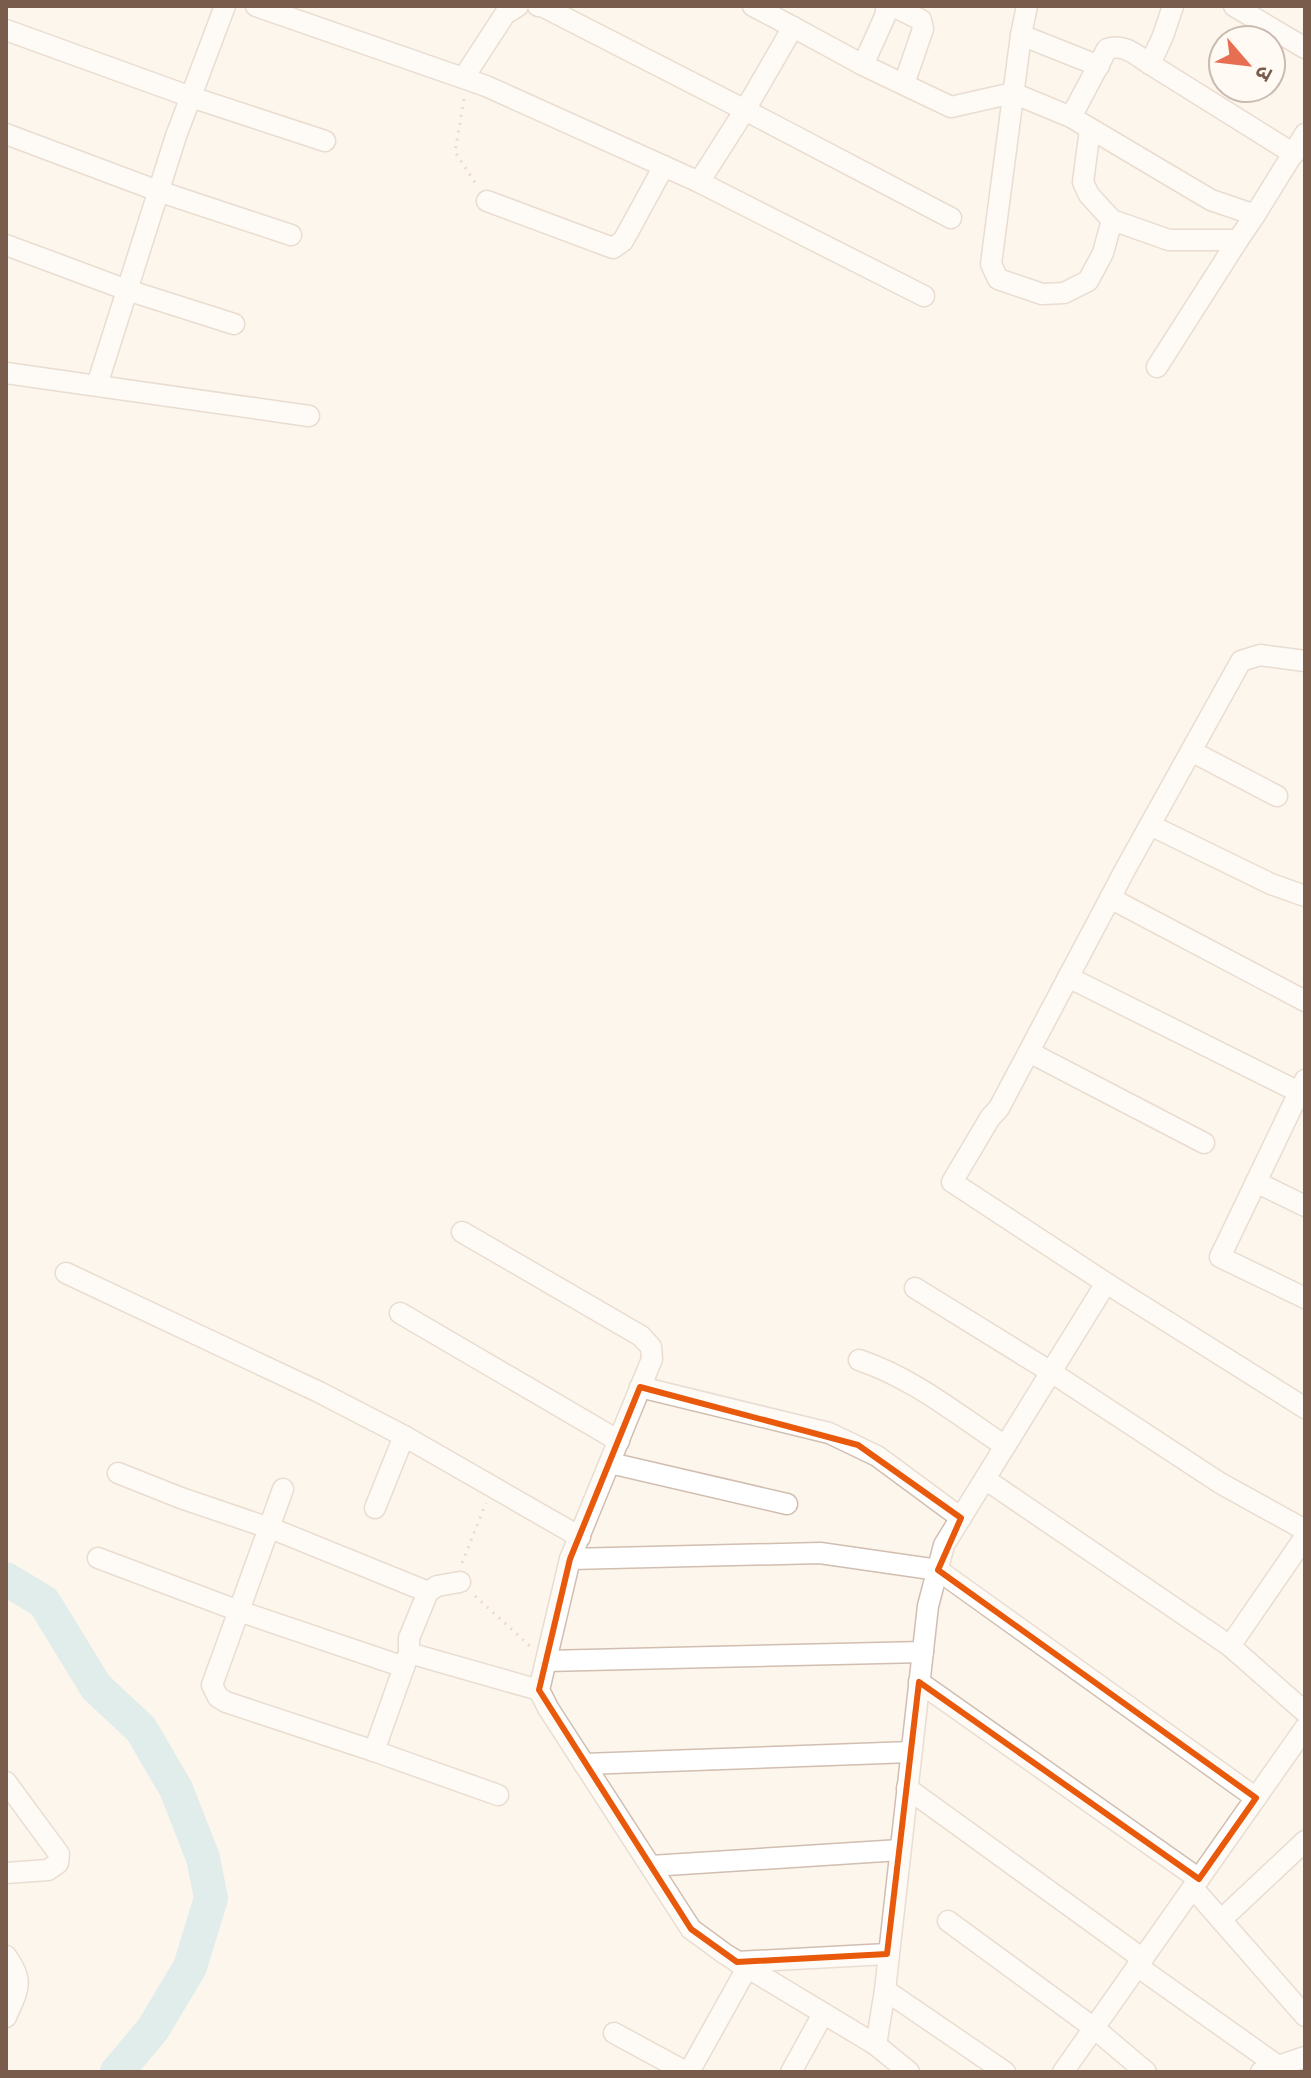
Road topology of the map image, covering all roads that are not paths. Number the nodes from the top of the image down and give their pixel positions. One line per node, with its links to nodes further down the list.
1 (225, 6): 22 (street)
2 (256, 6): 19 (street)
3 (518, 6): 19 (street)
4 (542, 6): 23 (street)
5 (753, 6): 12 (street)
6 (886, 6): 17 (street)
7 (893, 6): 20 (street)
8 (1027, 6): 14 (street)
9 (1173, 6): 16 (street)
10 (1234, 6): 11 (street)
11 (1265, 14): 15 (street)
12 (793, 27): 17 (street); 23 (street)
13 (6, 30): 22 (street)
14 (1021, 35): 18 (street); 21 (street)
15 (1305, 48)
16 (1150, 64): 18 (street); 29 (street)
17 (863, 65): 20 (street)
18 (1099, 66): 24 (street)
19 (464, 77): 30 (street)
20 (904, 84): 21 (street)
21 (1013, 93): 24 (street); 36 (street)
22 (191, 97): 28 (street); 32 (street)
23 (745, 110): 31 (street); 35 (street)
24 (1071, 117): 25 (street)
25 (1090, 129): 34 (street); 36 (street)
26 (6, 134): 32 (street)
27 (1305, 134): 29 (street)
28 (325, 141)
29 (1294, 154): 34 (street)
30 (664, 166): 31 (street); 33 (street)
31 (699, 182): 41 (street)
32 (158, 191): 37 (street); 40 (street)
33 (487, 201)
34 (1255, 215): 38 (street)
35 (951, 218)
36 (1112, 220): 38 (street)
37 (291, 235)
38 (1238, 240): 43 (street)
39 (6, 245): 40 (street)
40 (127, 290): 42 (street); 45 (street)
41 (924, 296)
42 (234, 324)
43 (1157, 367)
44 (6, 373): 45 (street)
45 (97, 385): 46 (street)
46 (309, 416)
47 (1305, 661): 48 (street)
48 (1191, 751): 49 (street); 50 (street)
49 (1277, 796)
50 (1150, 825): 51 (street); 52 (street)
51 (1305, 896)
52 (1110, 898): 53 (street); 54 (street)
53 (1068, 977): 55 (street); 56 (street)
54 (1305, 1001)
55 (1029, 1052): 57 (street); 62 (street)
56 (1303, 1089): 58 (street)
57 (1204, 1143)
58 (1256, 1182): 59 (street); 64 (street)
59 (1305, 1206)
60 (462, 1232): 68 (street)
61 (66, 1273): 70 (street)
62 (1106, 1283): 67 (street); 69 (street)
63 (915, 1288): 67 (street)
64 (1305, 1298)
65 (400, 1313): 71 (street)
66 (859, 1360): 72 (street)
67 (1051, 1372): 72 (street); 81 (street)
68 (640, 1387): 71 (street); 79 (street)
69 (1305, 1408)
70 (404, 1436): 78 (street); 82 (street)
71 (619, 1441): 73 (street)
72 (1005, 1446): 75 (street)
73 (610, 1463): 77 (street); 82 (street)
74 (118, 1473): 80 (street)
75 (985, 1479): 79 (street); 90 (street)
76 (283, 1489): 80 (street)
77 (787, 1504)
78 (375, 1508)
79 (961, 1518): 86 (street)
80 (269, 1528): 88 (street); 89 (street)
81 (1305, 1530)
82 (580, 1537): 85 (street)
83 (1305, 1537): 90 (street)
84 (98, 1558): 89 (street)
85 (570, 1559): 86 (street); 93 (street)
86 (938, 1570): 91 (street); 104 (street)
87 (460, 1582): 88 (street)
88 (428, 1592): 92 (street)
89 (239, 1611): 92 (street); 98 (street)
90 (1230, 1646): 96 (street)
91 (923, 1652): 93 (street); 94 (street)
92 (406, 1660): 95 (street); 98 (street)
93 (546, 1661): 95 (street)
94 (919, 1682): 99 (street); 109 (street)
95 (539, 1690): 100 (street)
96 (1305, 1712)
97 (1303, 1737): 104 (street)
98 (374, 1751): 103 (street)
99 (911, 1752): 100 (street); 102 (street)
100 (584, 1764): 107 (street)
101 (6, 1782): 108 (street)
102 (907, 1788): 105 (street); 114 (street)
103 (498, 1795)
104 (1256, 1798): 109 (street)
105 (900, 1850): 107 (street); 112 (street)
106 (1301, 1855): 110 (street)
107 (651, 1866): 115 (street)
108 (6, 1873)
109 (1196, 1883): 110 (street); 114 (street)
110 (1221, 1920): 118 (street)
111 (948, 1921): 120 (street)
112 (887, 1954): 115 (street); 116 (street)
113 (6, 1956): 119 (street)
114 (1140, 1962): 120 (street); 124 (street)
115 (742, 1965): 117 (street); 125 (street)
116 (885, 1990): 122 (street); 128 (street)
117 (823, 2014): 122 (street); 126 (street)
118 (1305, 2016)
119 (6, 2017)
120 (1094, 2028): 129 (street); 130 (street)
121 (614, 2033): 125 (street)
122 (876, 2045): 127 (street)
123 (1305, 2057): 124 (street)
124 (1269, 2069)
125 (687, 2072)
126 (791, 2072)
127 (909, 2072)
128 (1005, 2072)
129 (1063, 2072)
130 (1146, 2072)

